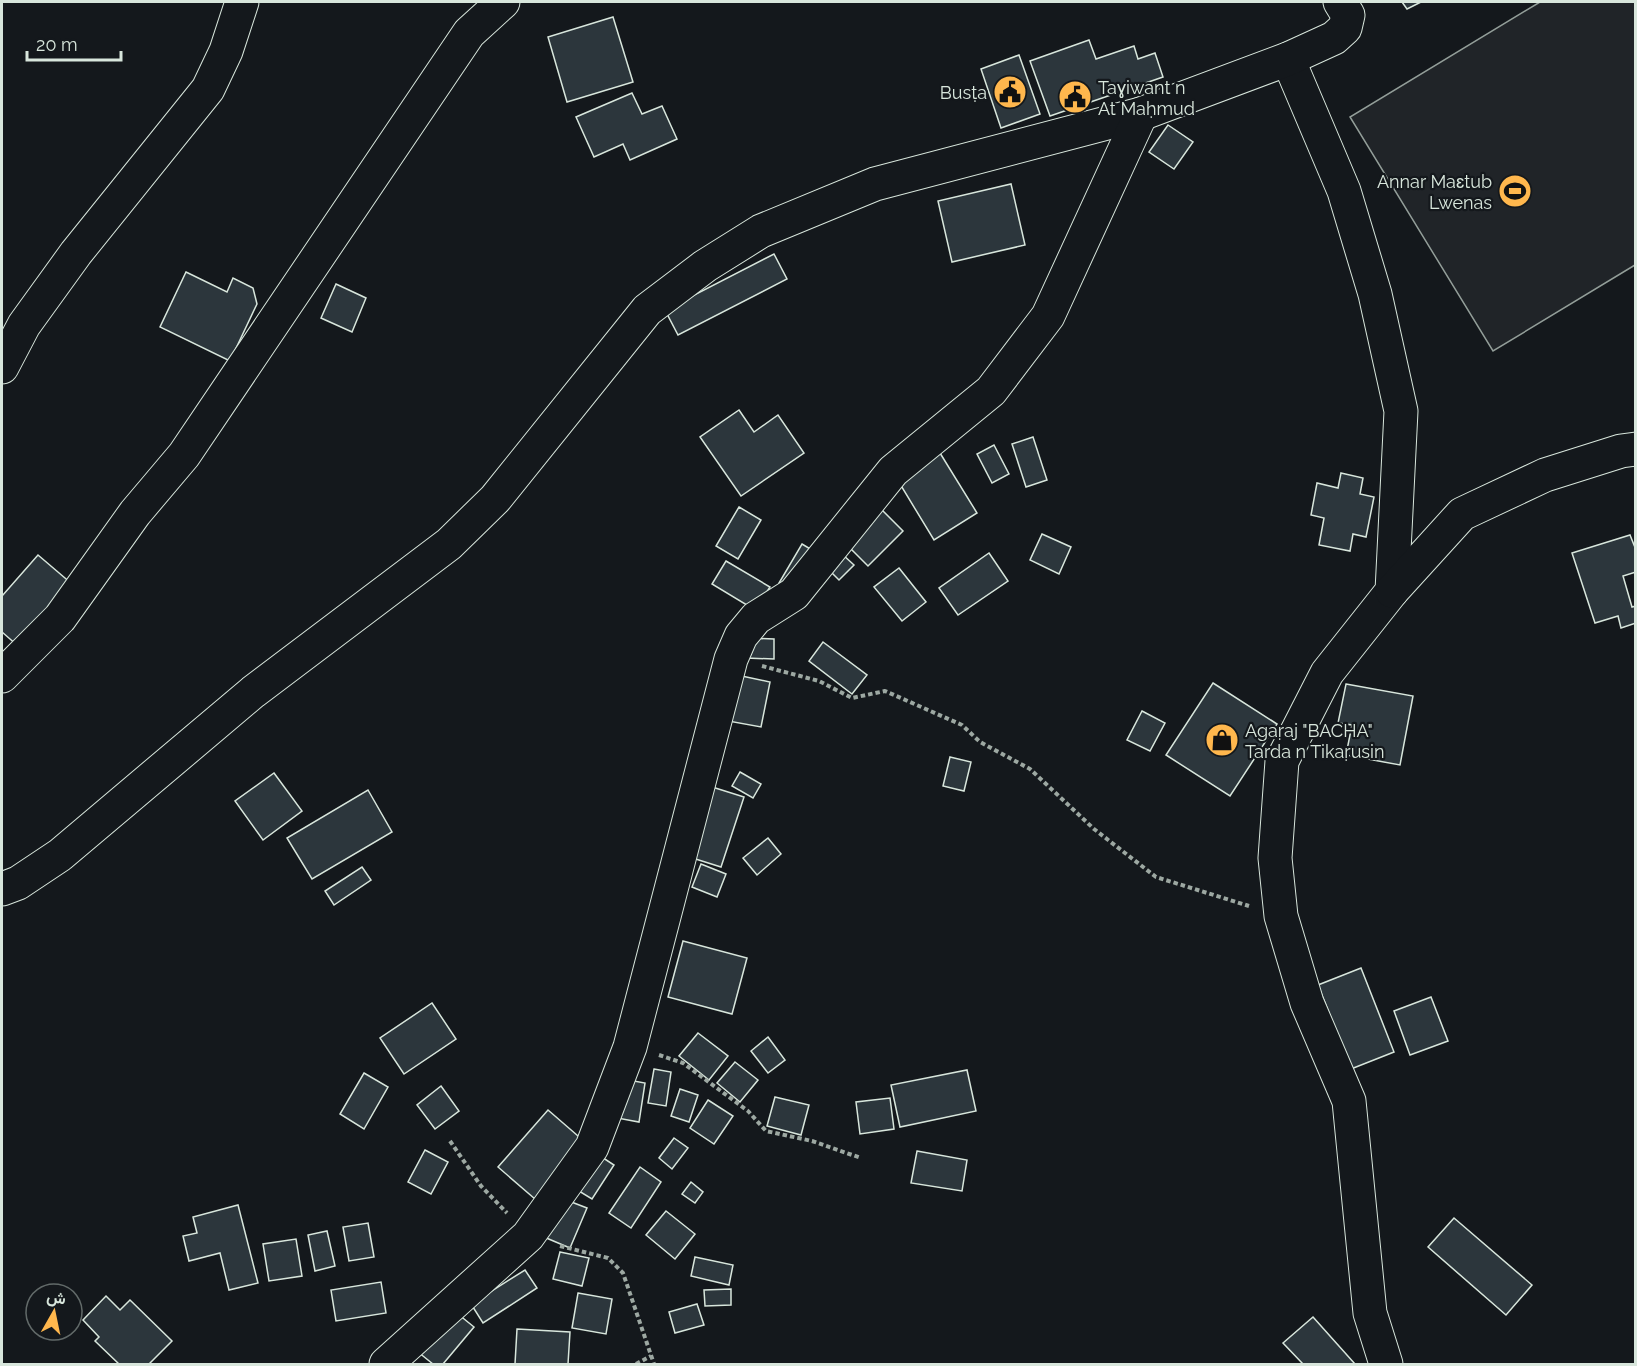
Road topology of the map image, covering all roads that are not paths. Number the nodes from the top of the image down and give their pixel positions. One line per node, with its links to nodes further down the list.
1 (242, 2): 6 (street)
2 (503, 2): 9 (street)
3 (1340, 2): 4 (street)
4 (1288, 58): 5 (street); 8 (street)
5 (1142, 114): 10 (street); 11 (street)
6 (2, 367)
7 (1635, 450): 8 (street)
8 (1392, 591): 12 (street)
9 (2, 676)
10 (2, 889)
11 (386, 1365)
12 (1386, 1365)

